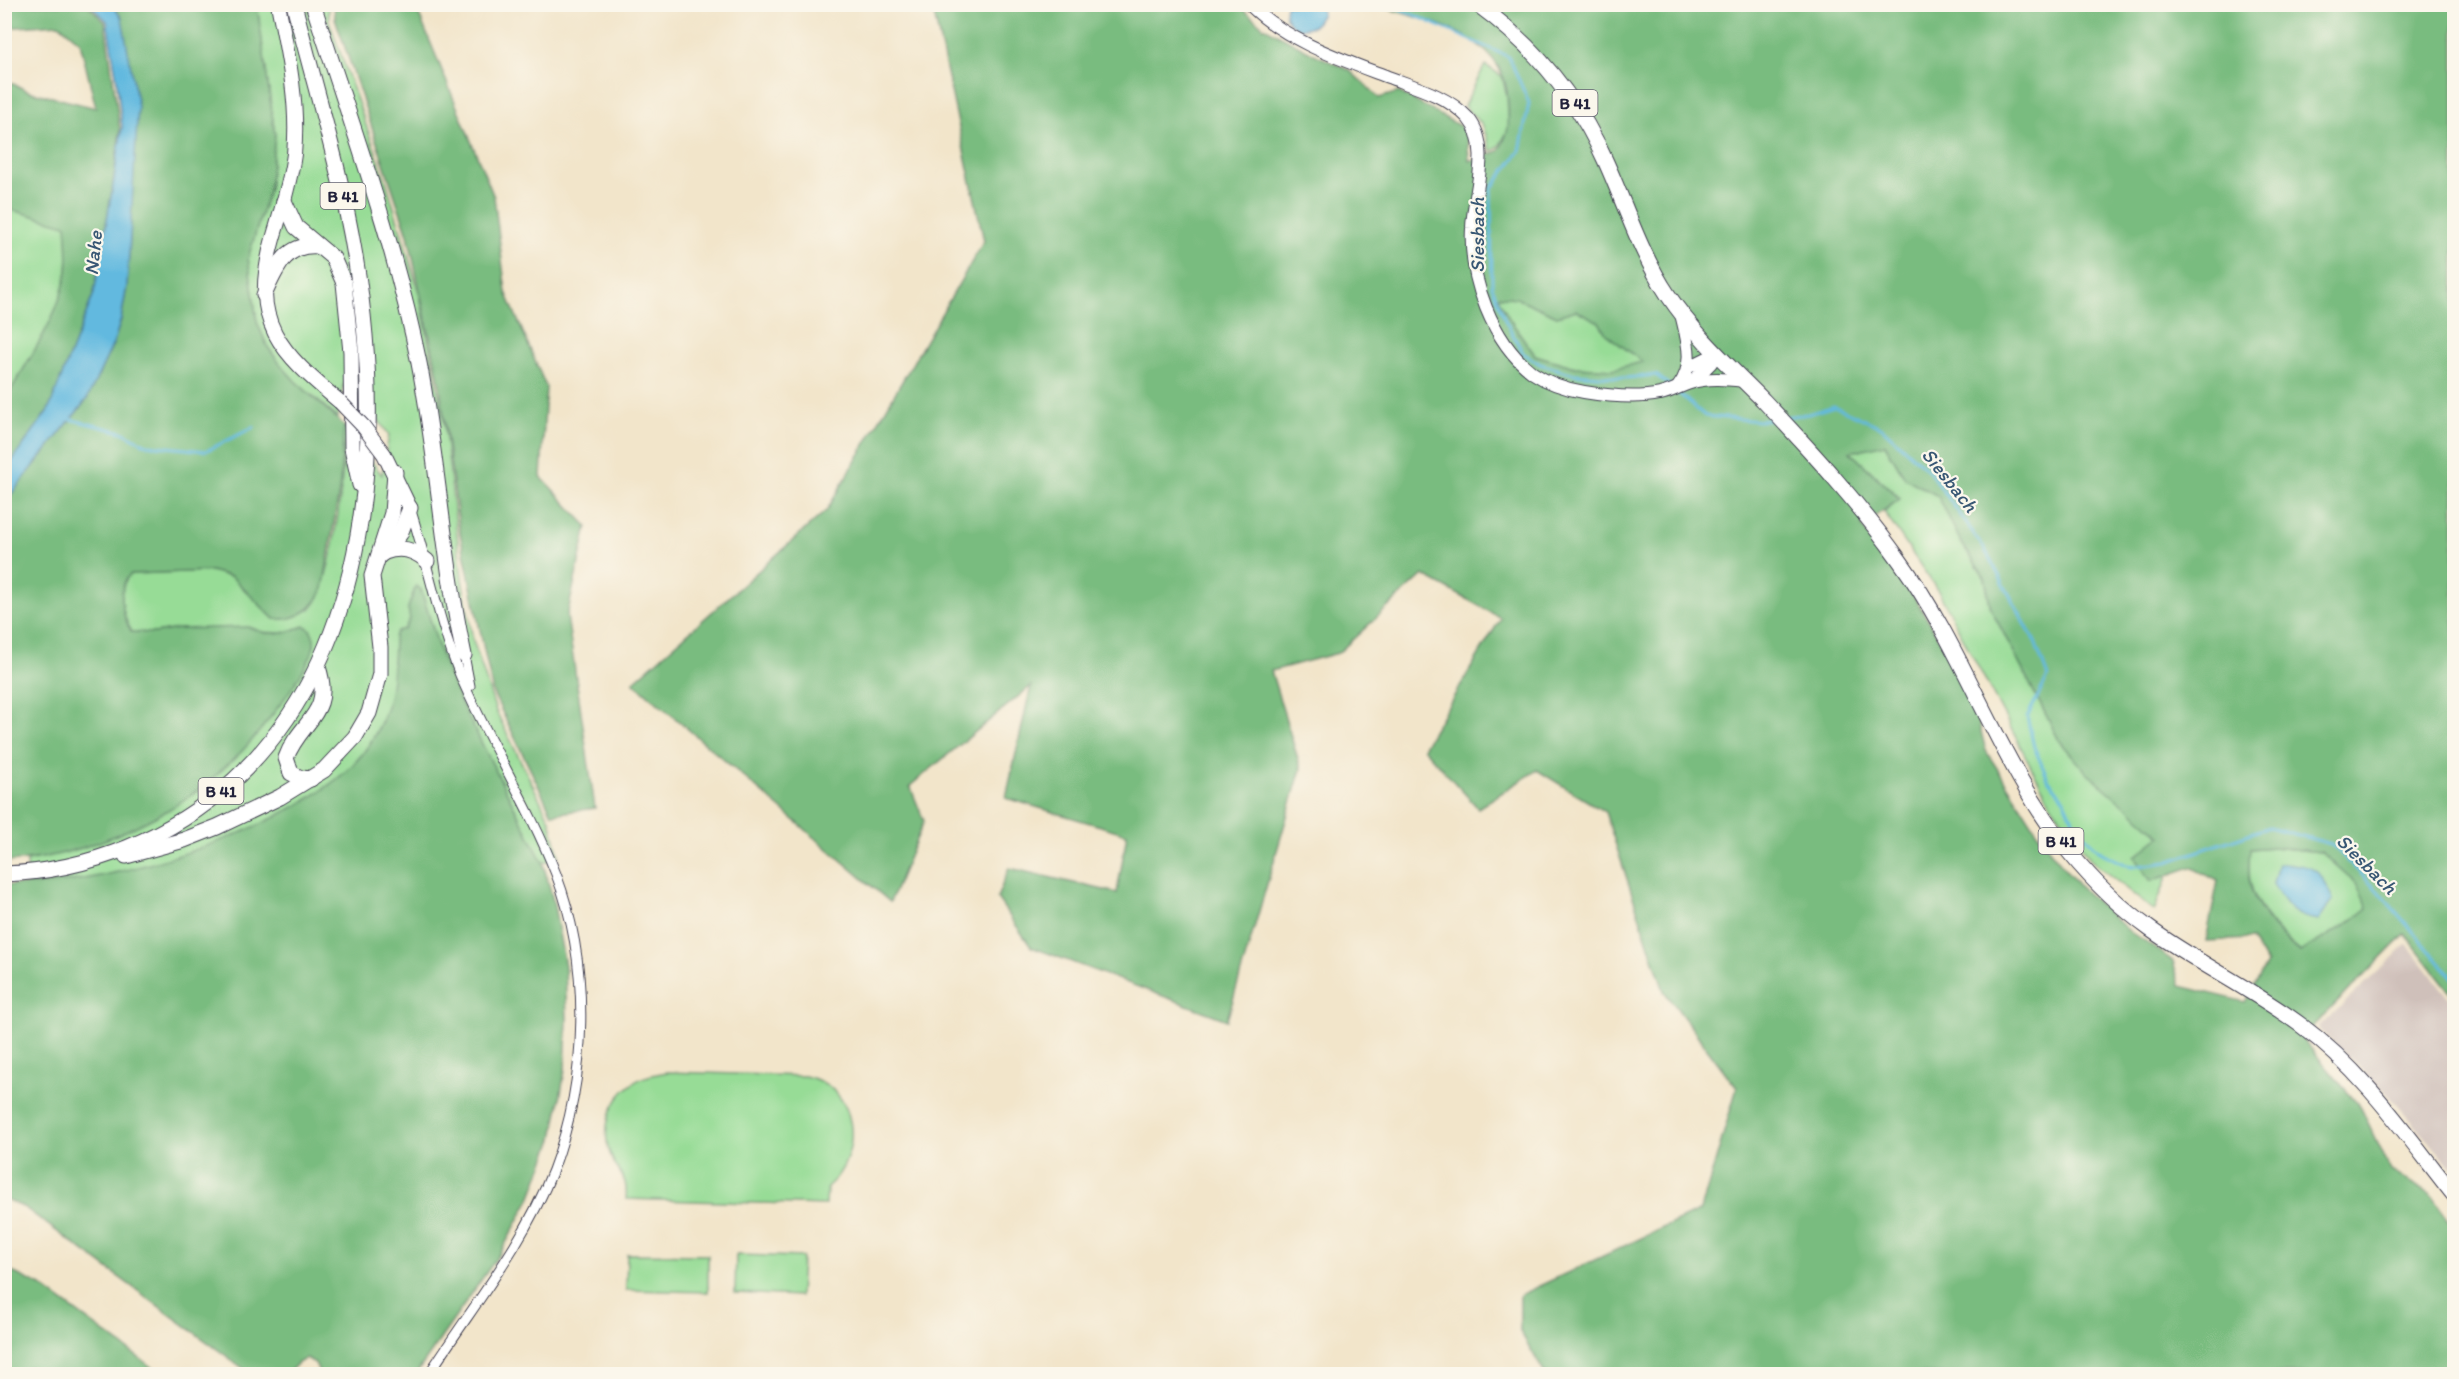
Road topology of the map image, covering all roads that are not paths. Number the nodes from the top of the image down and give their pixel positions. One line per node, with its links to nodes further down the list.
1 (278, 4): 8 (main road)
2 (294, 4): 7 (main road, B 41)
3 (301, 4): 7 (main road)
4 (313, 4): 22 (main road)
5 (1249, 4): 16 (street)
6 (1477, 4): 11 (main road, B 41)
7 (307, 58): 18 (main road, B 41)
8 (284, 201): 9 (main road); 10 (main road)
9 (318, 246): 10 (main road); 18 (main road)
10 (264, 295): 17 (main road, bridge)
11 (1680, 312): 12 (main road, B 41); 13 (street)
12 (1717, 353): 13 (street); 14 (main road, B 41); 15 (street)
13 (1689, 367): 16 (street)
14 (1744, 381): 15 (street); 28 (main road, B 41)
15 (1692, 382): 16 (street)
16 (1678, 387)
17 (395, 472): 19 (main road); 20 (main road)
18 (363, 494): 23 (main road, B 41)
19 (410, 508): 20 (main road); 21 (street)
20 (381, 556): 21 (main road); 25 (main road)
21 (427, 561): 24 (street)
22 (464, 655): 24 (street)
23 (318, 667): 25 (main road); 26 (main road, B 41)
24 (473, 704): 29 (street)
25 (310, 779): 26 (main road)
26 (82, 863): 27 (main road, B 41)
27 (4, 874)
28 (2454, 1195)
29 (429, 1374)

